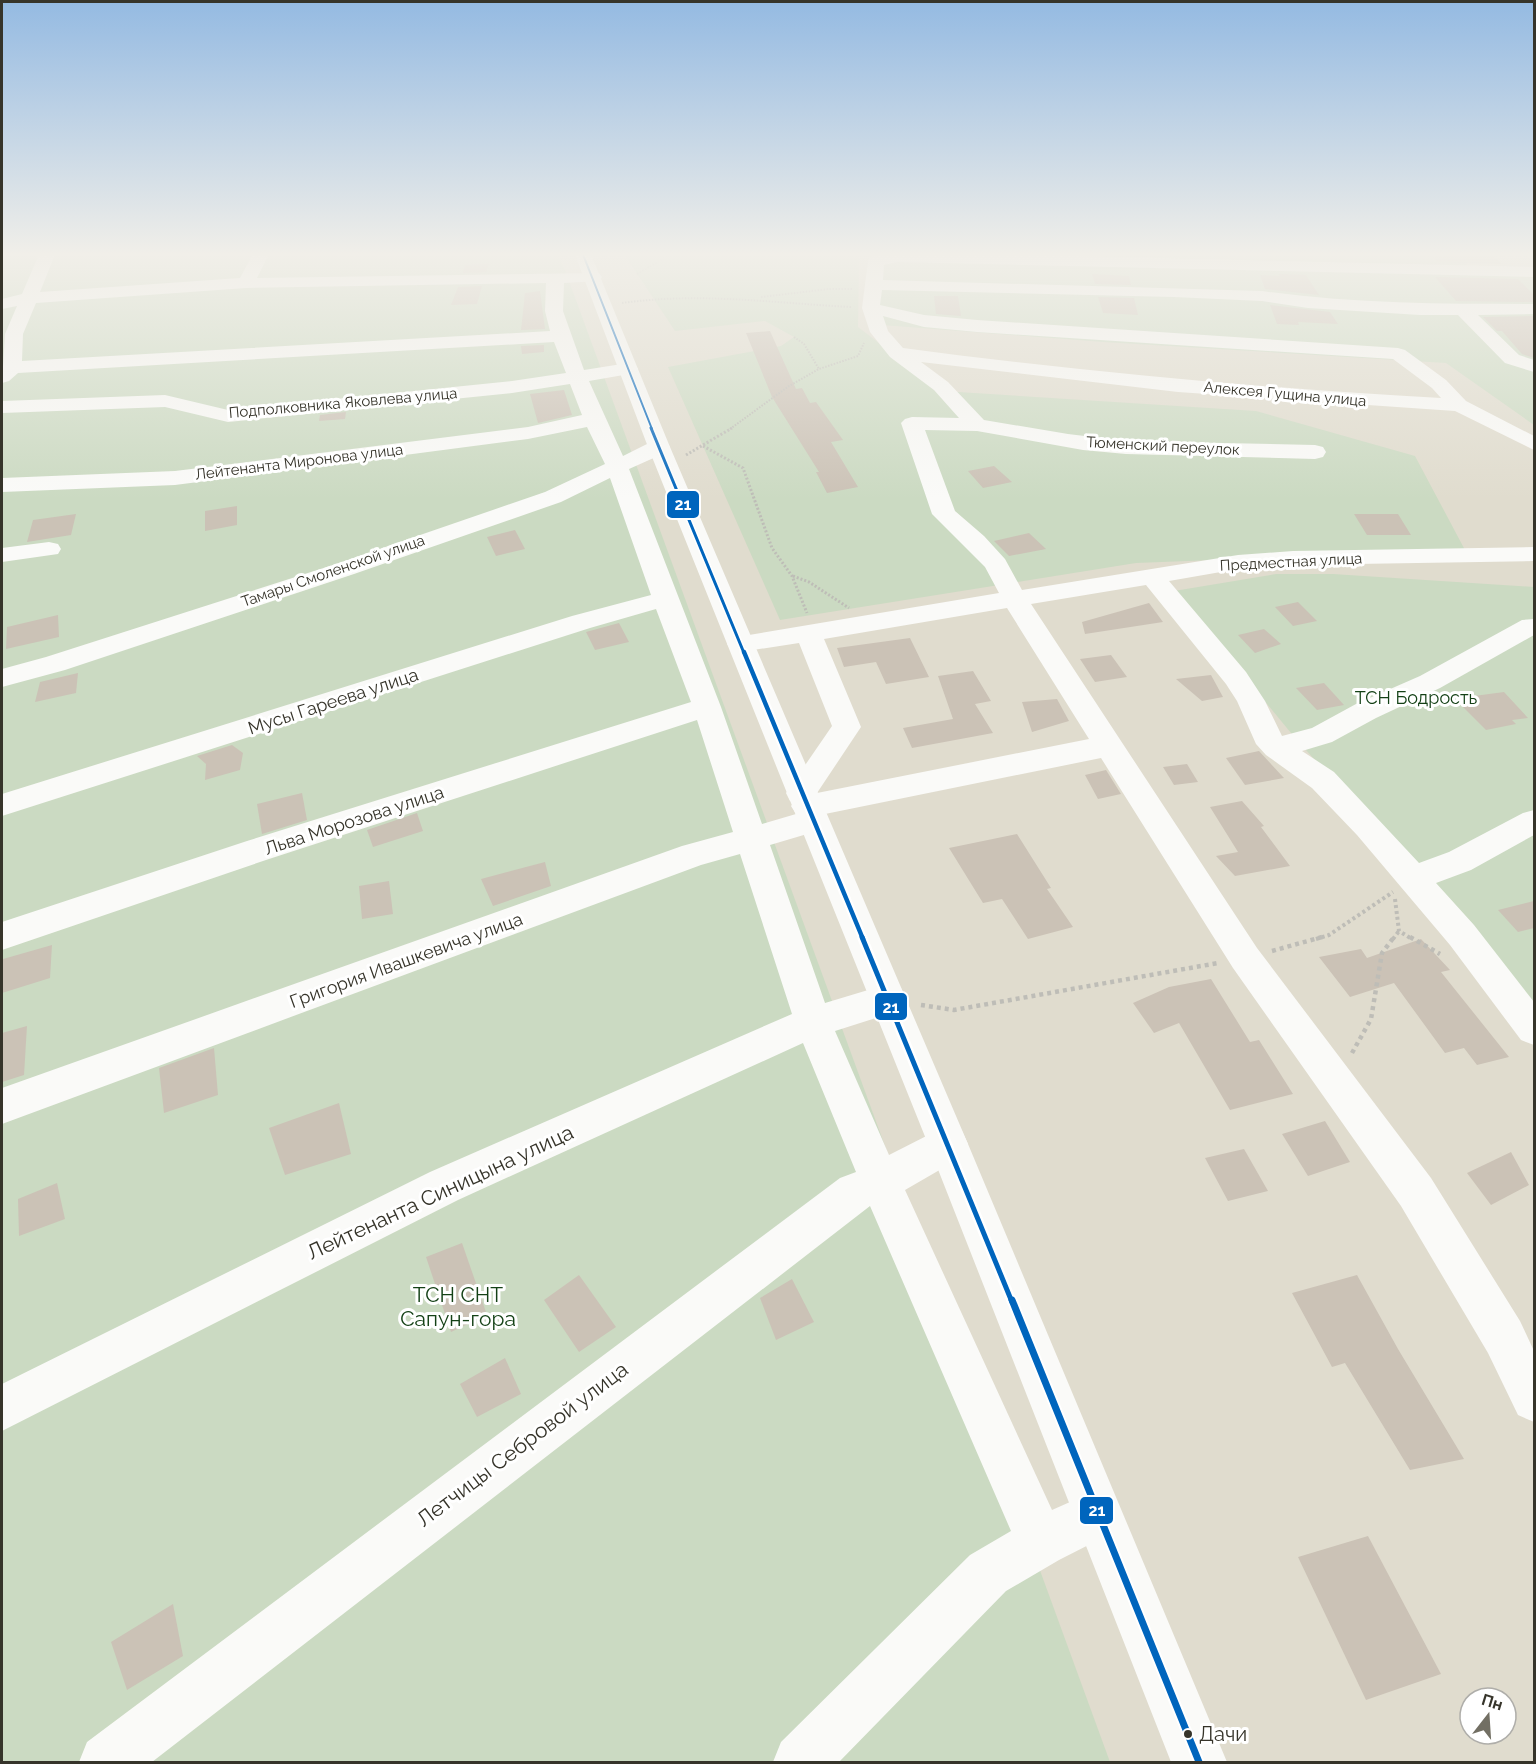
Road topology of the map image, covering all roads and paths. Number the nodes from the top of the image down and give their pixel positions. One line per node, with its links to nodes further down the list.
1 (14, 334): 13 (street)
2 (615, 334): 11 (street)
3 (876, 334): 12 (path)
4 (881, 334): 9 (street)
5 (1101, 334): 15 (street)
6 (1487, 334): 10 (street)
7 (561, 336): 13 (street); 14 (street)
8 (794, 337): 12 (path)
9 (897, 353): 15 (street, Алексея Гущина улица); 18 (street)
10 (1534, 366)
11 (628, 369): 14 (street, Подполковника Яковлева улица); 22 (street)
12 (819, 369): 20 (path)
13 (7, 372)
14 (578, 377): 16 (street, Подполковника Яковлева улица); 17 (street)
15 (1459, 405): 19 (street)
16 (2, 407)
17 (594, 419): 23 (street); 24 (street, Лейтенанта Миронова улица)
18 (976, 425): 21 (street, Тюменский переулок); 31 (street)
19 (1534, 444)
20 (703, 446): 22 (path); 28 (path)
21 (1315, 452)
22 (662, 456): 23 (street, Тамары Смоленской улица); 35 (street)
23 (617, 466): 30 (street); 36 (street, Тамары Смоленской улица)
24 (2, 485)
25 (49, 549): 27 (street)
26 (1534, 554): 29 (street, Предместная улица)
27 (2, 555)
28 (792, 576): 32 (path); 33 (path)
29 (1152, 576): 31 (street, Предместная улица); 39 (street)
30 (665, 599): 37 (street); 40 (street, Мусы Гареева улица)
31 (1015, 600): 33 (street, Предместная улица); 38 (street)
32 (850, 609)
33 (808, 624): 35 (street, Предместная улица); 41 (street)
34 (1531, 626): 39 (street)
35 (740, 644): 41 (street)
36 (2, 678)
37 (707, 707): 43 (street); 46 (street, Льва Морозова улица)
38 (1108, 746): 41 (street, Григория Ивашкевича улица); 47 (street)
39 (1276, 748): 44 (street)
40 (2, 805)
41 (807, 807): 43 (street, Григория Ивашкевича улица); 48 (street)
42 (1534, 821): 44 (street)
43 (752, 840): 49 (street); 52 (street, Григория Ивашкевича улица)
44 (1411, 879): 47 (path); 50 (street)
45 (1399, 931): 51 (path)
46 (2, 936)
47 (1245, 958): 48 (path); 51 (street)
48 (888, 999): 49 (street, Лейтенанта Синицына улица); 53 (street)
49 (813, 1022): 54 (street); 56 (street, Лейтенанта Синицына улица)
50 (1534, 1029)
51 (1346, 1096): 55 (street)
52 (2, 1106)
53 (948, 1144): 54 (street, Летчицы Себровой улица); 57 (street)
54 (880, 1182): 58 (street); 59 (street, Летчицы Себровой улица)
55 (1534, 1399)
56 (2, 1408)
57 (1097, 1515): 58 (street); 61 (street)
58 (1041, 1542): 60 (street)
59 (107, 1762)
60 (801, 1762)
61 (1198, 1762)

